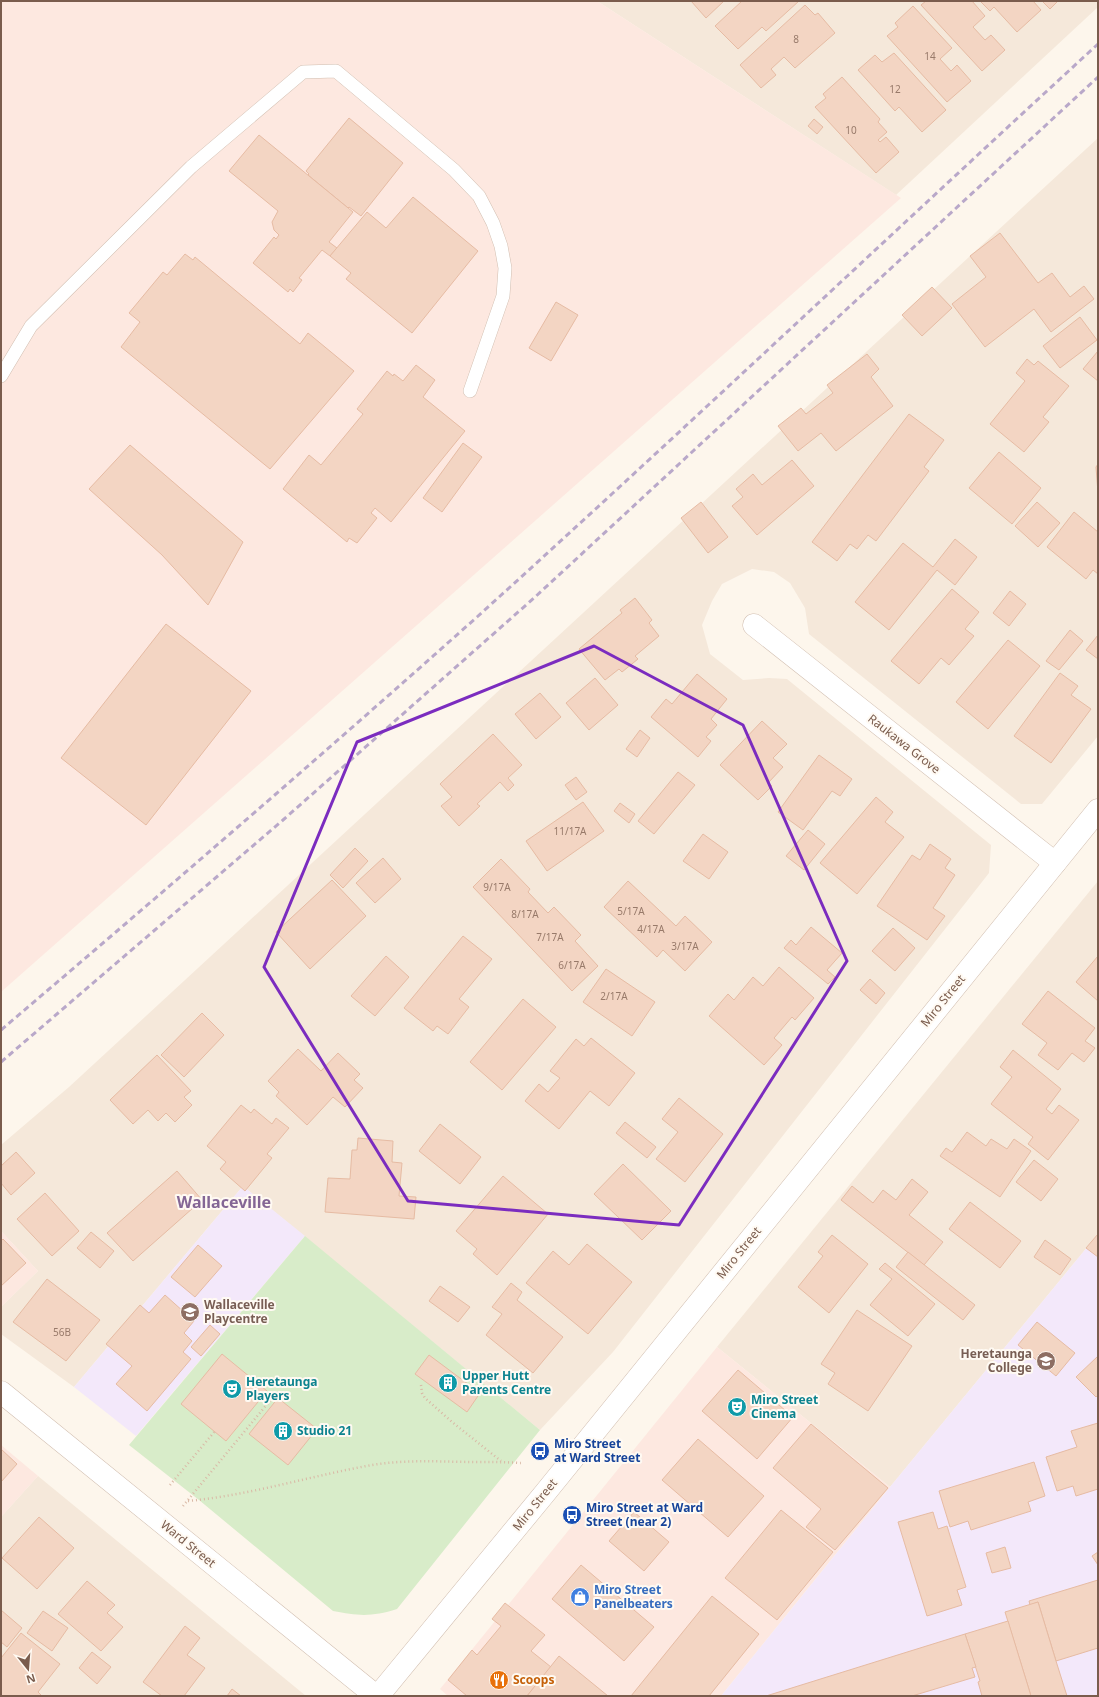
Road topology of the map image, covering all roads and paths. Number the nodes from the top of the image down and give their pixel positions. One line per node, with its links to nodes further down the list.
1 (1, 376): 2 (lane)
2 (470, 392)
3 (754, 625): 5 (street, Raukawa Grove)
4 (1098, 810): 5 (street, Miro Street)
5 (1055, 863): 15 (street, Miro Street)
6 (421, 1385): 10 (path)
7 (1, 1392): 14 (street, Ward Street)
8 (273, 1397): 13 (path)
9 (215, 1431): 12 (path)
10 (502, 1461): 11 (path); 13 (path)
11 (521, 1463)
12 (170, 1485)
13 (188, 1500): 14 (path)
14 (166, 1526): 15 (street, Ward Street)
15 (377, 1696)

